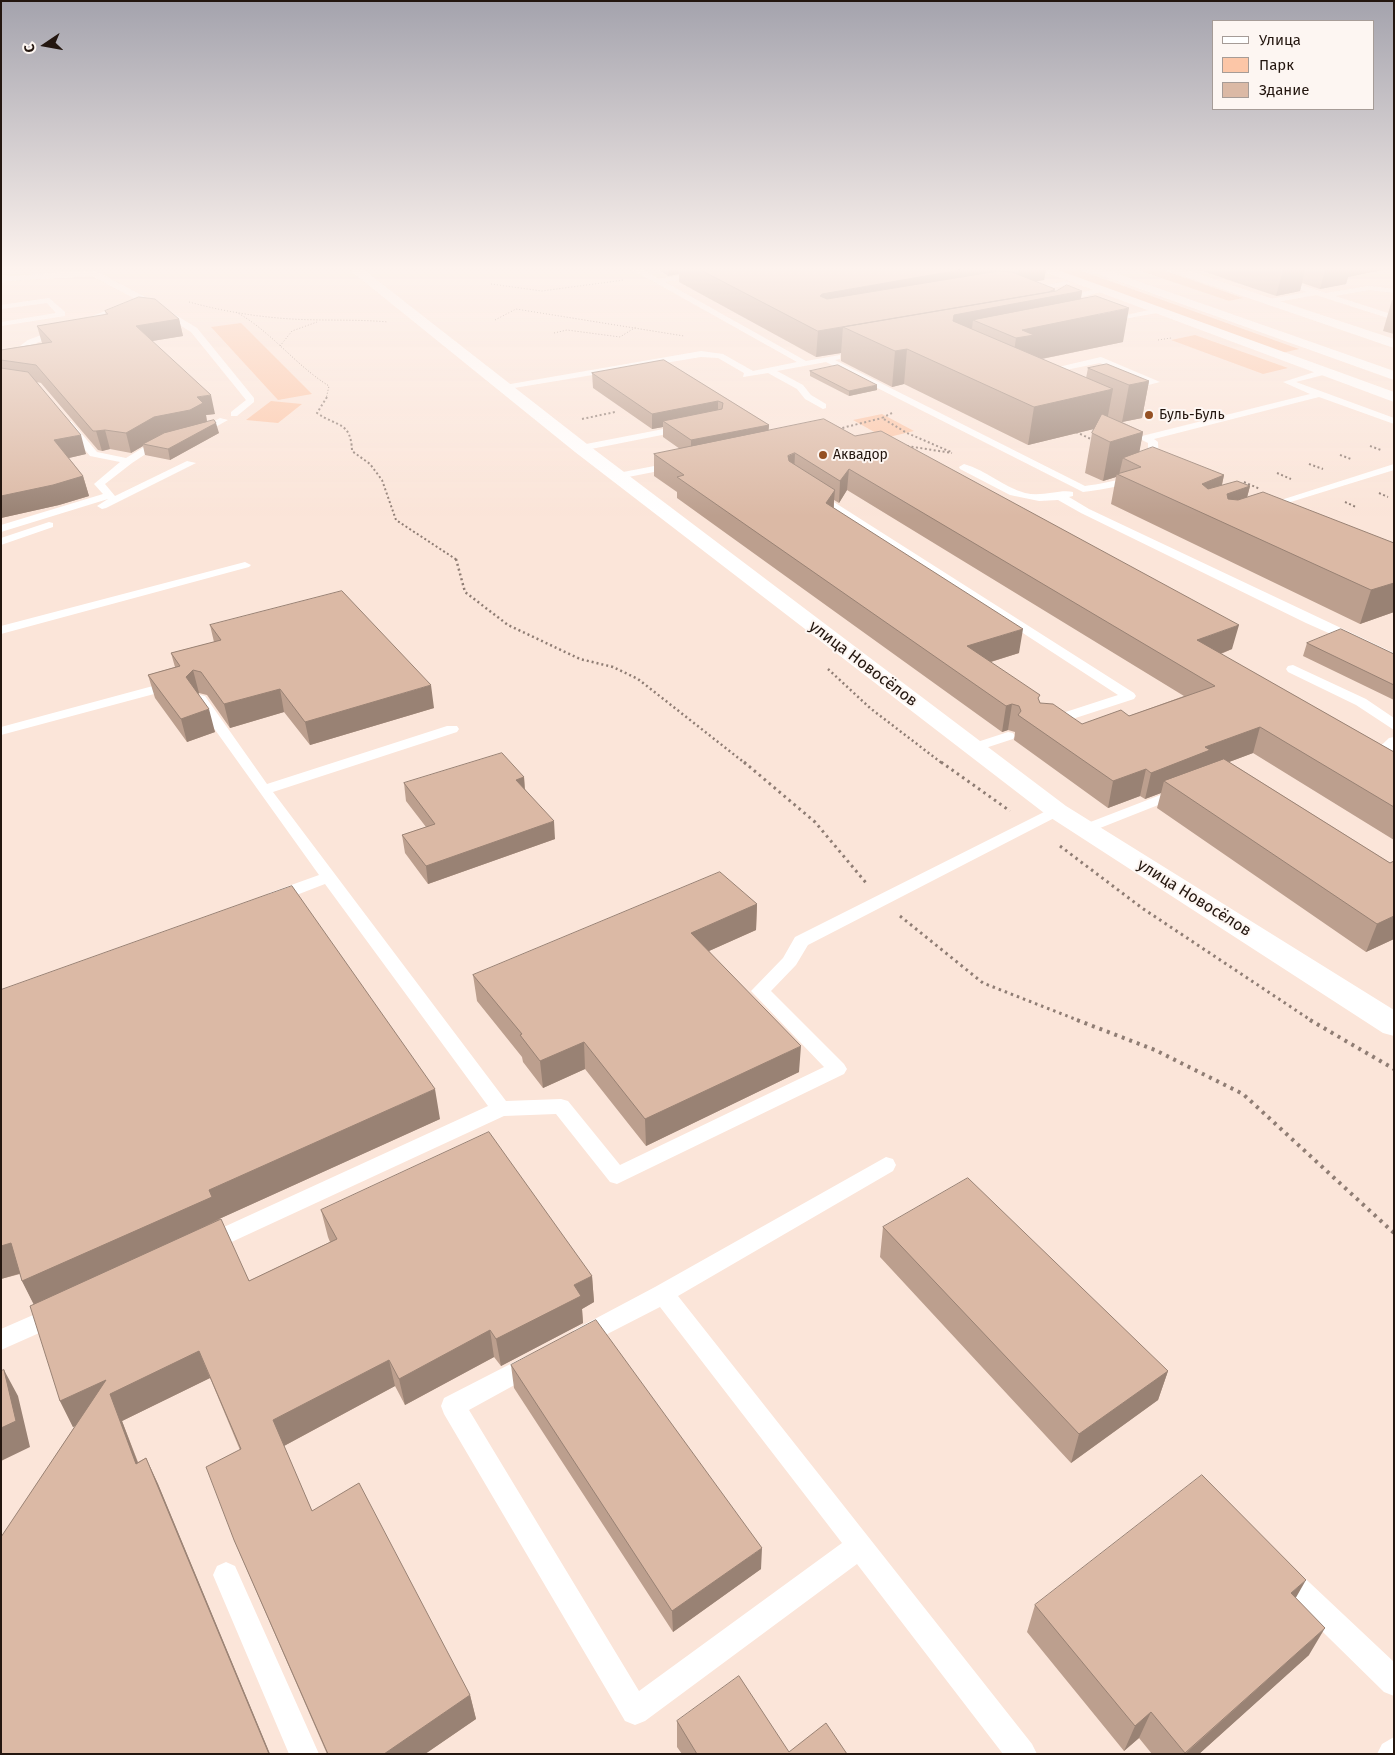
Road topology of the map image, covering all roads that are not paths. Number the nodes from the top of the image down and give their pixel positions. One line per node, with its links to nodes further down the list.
1 (18, 352): 12 (lane)
2 (212, 352): 22 (lane)
3 (459, 352): 17 (street, улица Новосёлов)
4 (784, 352): 10 (lane)
5 (1268, 352): 14 (street)
6 (1326, 352): 16 (street)
7 (1362, 352): 11 (street)
8 (844, 355): 9 (lane)
9 (827, 359): 10 (lane); 37 (lane)
10 (804, 363): 13 (lane)
11 (1394, 363)
12 (1, 364)
13 (768, 370): 17 (lane); 21 (lane)
14 (1324, 372): 19 (lane); 20 (street)
15 (1030, 374): 18 (lane)
16 (1394, 376)
17 (505, 388): 29 (street, улица Новосёлов)
18 (1115, 392)
19 (1319, 394): 25 (lane); 37 (lane)
20 (1394, 397)
21 (824, 406)
22 (234, 414)
23 (62, 416): 30 (lane)
24 (223, 420): 27 (lane)
25 (1394, 421)
26 (691, 426): 29 (lane)
27 (189, 435)
28 (171, 438): 30 (lane)
29 (581, 448): 35 (street, улица Новосёлов)
30 (128, 461): 40 (lane)
31 (688, 462): 35 (lane)
32 (192, 463): 41 (lane)
33 (964, 467): 38 (lane)
34 (1394, 467): 39 (lane)
35 (618, 476): 54 (street, улица Новосёлов)
36 (802, 485): 48 (lane)
37 (1083, 489): 38 (lane)
38 (1060, 496): 44 (lane)
39 (1257, 510)
40 (1, 529)
41 (1, 542)
42 (245, 565): 43 (lane)
43 (1, 630)
44 (1394, 658)
45 (1293, 669): 49 (lane)
46 (164, 687): 51 (lane)
47 (200, 699): 57 (lane)
48 (1042, 725)
49 (1394, 726)
50 (452, 729): 57 (lane)
51 (1, 731)
52 (1008, 736): 54 (lane)
53 (1394, 741): 55 (lane)
54 (973, 748): 58 (street, улица Новосёлов)
55 (1394, 774)
56 (1193, 786): 59 (lane)
57 (264, 790): 60 (lane)
58 (1058, 811): 59 (street, улица Новосёлов); 63 (lane)
59 (1085, 829): 62 (street, улица Новосёлов)
60 (329, 877): 61 (lane); 63 (lane)
61 (263, 901)
62 (1394, 1025)
63 (501, 1109): 65 (lane)
64 (886, 1165): 66 (lane)
65 (198, 1249)
66 (663, 1294): 69 (lane); 69 (lane)
67 (73, 1307): 68 (lane)
68 (1, 1340)
69 (860, 1546): 74 (lane)
70 (1269, 1561): 72 (lane)
71 (226, 1576): 73 (lane)
72 (1394, 1682)
73 (304, 1754)
74 (1022, 1754)

